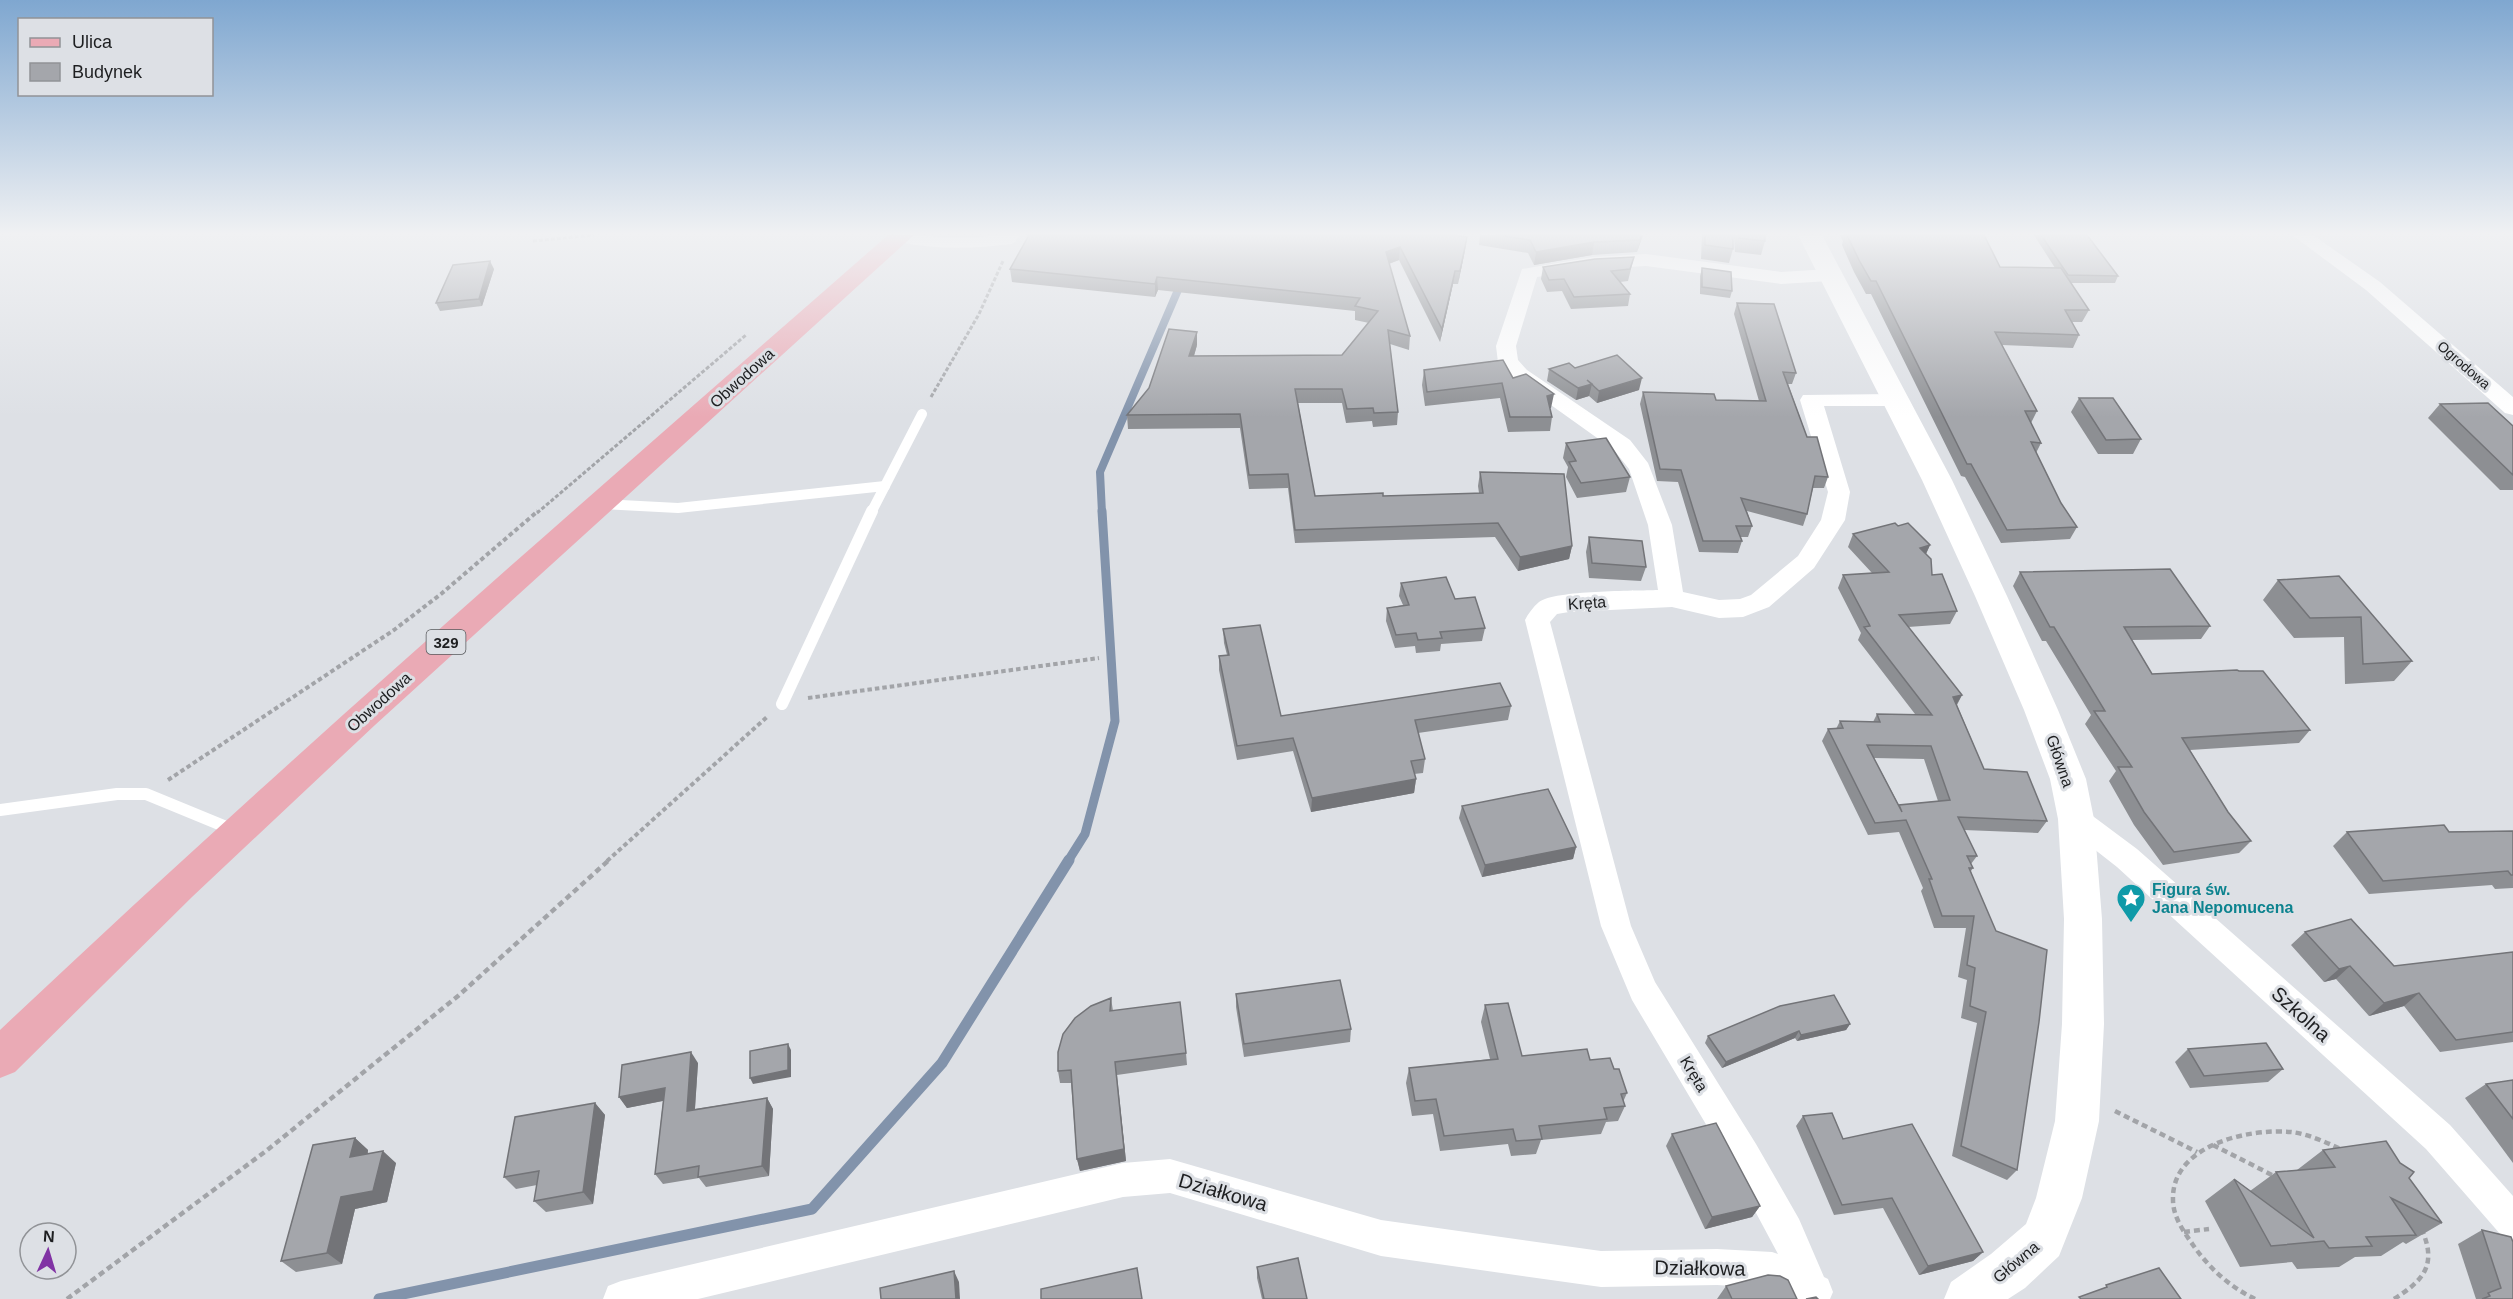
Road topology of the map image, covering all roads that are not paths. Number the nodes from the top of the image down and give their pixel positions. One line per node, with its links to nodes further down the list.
1 (834, 296): 9 (main road, Obwodowa / 329)
2 (1522, 296): 10 (street)
3 (1840, 296): 5 (street, Główna)
4 (2384, 296): 6 (street, Ogrodowa)
5 (1895, 400): 10 (street); 13 (street, Główna)
6 (2513, 408)
7 (922, 414): 8 (lane)
8 (885, 486): 9 (lane); 11 (lane)
9 (600, 504): 14 (main road, Obwodowa / 329)
10 (1672, 598): 17 (street, Kręta)
11 (782, 704)
12 (0, 810): 14 (lane)
13 (2076, 819): 16 (street, Szkolna); 19 (street, Główna)
14 (237, 831): 15 (main road, Obwodowa / 329)
15 (0, 1058)
16 (2513, 1223)
17 (1818, 1294): 18 (street, Działkowa)
18 (621, 1299)
19 (1968, 1299)

